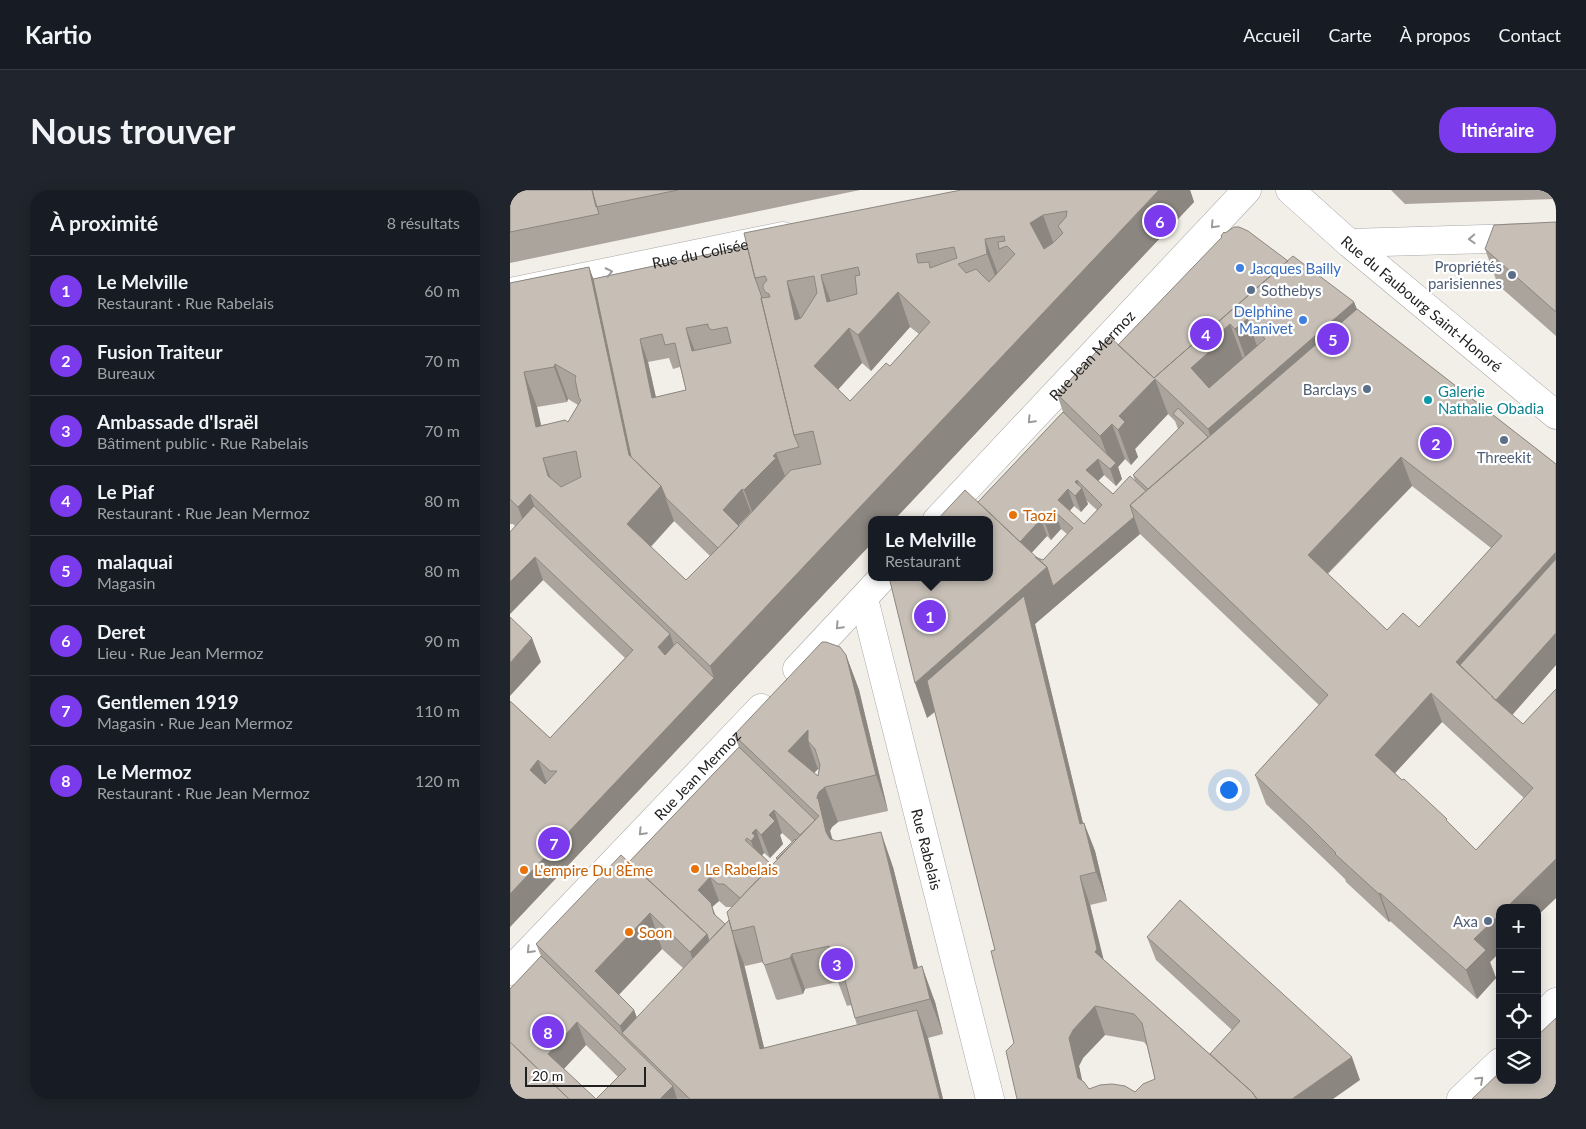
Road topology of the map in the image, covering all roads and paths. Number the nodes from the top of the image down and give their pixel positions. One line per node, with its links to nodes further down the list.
1 (1247, 190): 8 (street, Rue Jean Mermoz, one-way to 8)
2 (1290, 190): 5 (street, Rue du Faubourg Saint-Honoré)
3 (802, 232): 6 (street, Rue du Colisée, one-way to 3)
4 (1556, 237): 5 (street, one-way to 5)
5 (1349, 242): 7 (street, Rue du Faubourg Saint-Honoré)
6 (510, 292)
7 (1556, 415)
8 (941, 516)
9 (880, 581): 10 (street, Rue Jean Mermoz)
10 (864, 599): 11 (street, Rue Jean Mermoz, one-way to 11); 15 (street, Rue Rabelais)
11 (510, 971)
12 (1556, 1002): 13 (street)
13 (1541, 1018)
14 (1496, 1066): 16 (street, one-way to 14)
15 (990, 1099)
16 (1461, 1099)

